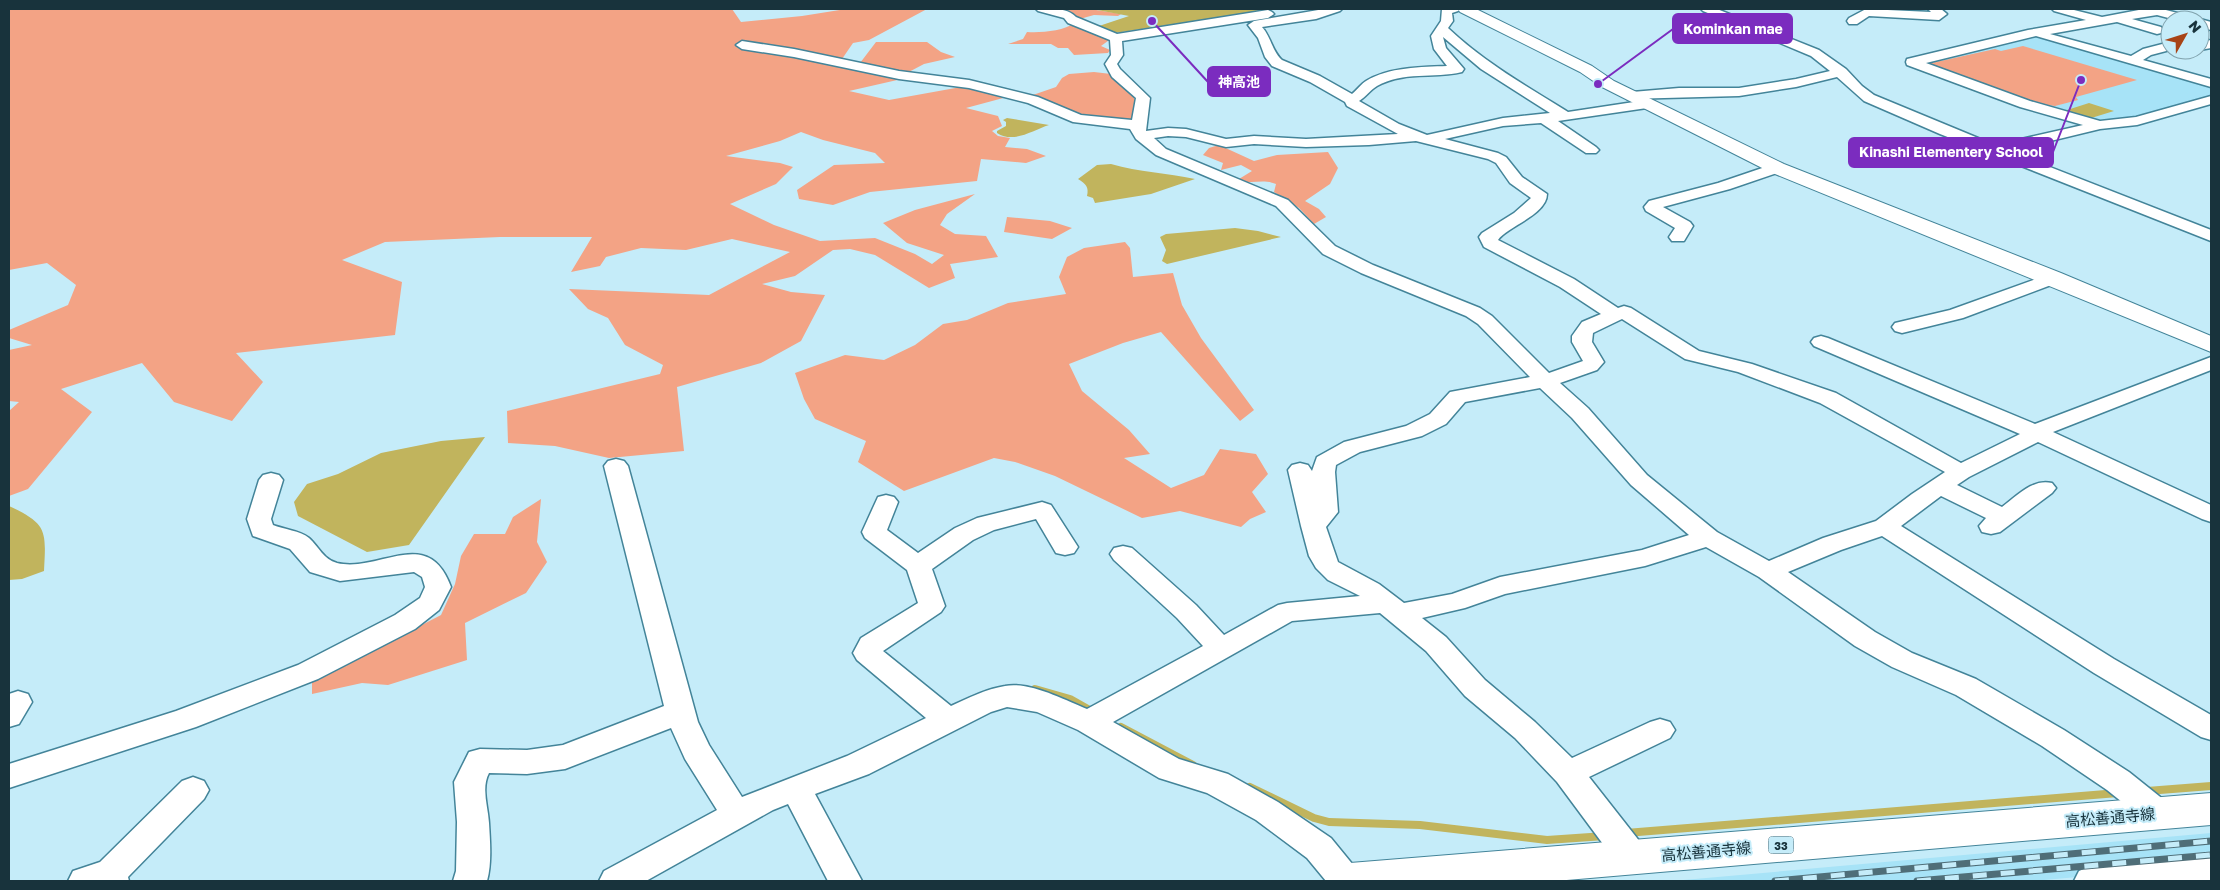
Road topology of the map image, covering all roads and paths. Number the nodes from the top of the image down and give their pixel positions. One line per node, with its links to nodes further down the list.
1 (1042, 9): 18 (street)
2 (1298, 9): 18 (street)
3 (1336, 9): 24 (street)
4 (1454, 9): 14 (street)
5 (1464, 9): 25 (street)
6 (1708, 9): 22 (street)
7 (1934, 9): 13 (street)
8 (2058, 9): 12 (street)
9 (2149, 12): 10 (street); 11 (street)
10 (2160, 18)
11 (2119, 19): 12 (street); 16 (street)
12 (2104, 21): 15 (street)
13 (1853, 22)
14 (1442, 29): 24 (street); 27 (street)
15 (2053, 30): 17 (street); 21 (street)
16 (2157, 30)
17 (2035, 33): 21 (street); 29 (street)
18 (1116, 38): 30 (street)
19 (742, 45): 30 (street)
20 (2160, 49): 21 (street)
21 (2136, 57): 23 (street)
22 (1841, 72): 25 (street); 33 (street)
23 (2211, 83)
24 (1352, 100): 31 (street)
25 (1639, 100): 27 (street); 34 (street)
26 (2211, 100): 29 (street)
27 (1566, 116): 28 (street)
28 (1545, 119): 31 (street); 32 (street)
29 (2100, 126): 33 (street)
30 (1139, 130): 31 (street); 43 (street)
31 (1422, 138): 38 (street)
32 (1591, 150)
33 (1994, 150): 35 (street)
34 (1777, 168): 36 (street); 37 (street)
35 (2211, 236)
36 (1678, 237)
37 (2053, 278): 39 (street); 41 (street)
38 (1616, 315): 43 (street); 47 (street)
39 (1902, 327)
40 (1821, 342): 44 (street)
41 (2211, 345)
42 (2211, 363): 44 (street)
43 (1545, 381): 53 (street); 55 (street)
44 (2034, 432): 47 (street); 52 (street)
45 (616, 466): 62 (street)
46 (1300, 470): 53 (street)
47 (1961, 472): 49 (street)
48 (271, 480): 68 (street)
49 (1939, 486): 50 (street); 54 (street)
50 (2044, 488)
51 (886, 502): 58 (street)
52 (2211, 514)
53 (1313, 526): 60 (street)
54 (1885, 527): 59 (street); 65 (street)
55 (1708, 538): 59 (street); 60 (street)
56 (1065, 547): 58 (street)
57 (1123, 554): 61 (street)
58 (918, 566): 63 (street)
59 (1768, 571): 72 (street)
60 (1392, 609): 61 (street); 67 (street)
61 (1220, 649): 64 (street)
62 (680, 712): 73 (street); 78 (street)
63 (948, 720): 64 (street); 69 (street)
64 (1088, 722): 81 (street)
65 (2211, 729)
66 (1660, 730): 67 (street)
67 (1568, 773): 74 (street)
68 (9, 776)
69 (795, 789): 73 (street); 80 (street)
70 (193, 790): 77 (street)
71 (2211, 809): 72 (street, 高松善通寺線 / 33)
72 (2158, 813): 74 (street, 高松善通寺線 / 33)
73 (736, 814): 79 (street)
74 (1632, 857): 76 (street, 高松善通寺線 / 33)
75 (2211, 870): 83 (street)
76 (1496, 876): 82 (street, 高松善通寺線 / 33)
77 (103, 879)
78 (470, 881)
79 (616, 881)
80 (845, 881)
81 (1346, 881)
82 (1350, 881)
83 (2091, 881)

